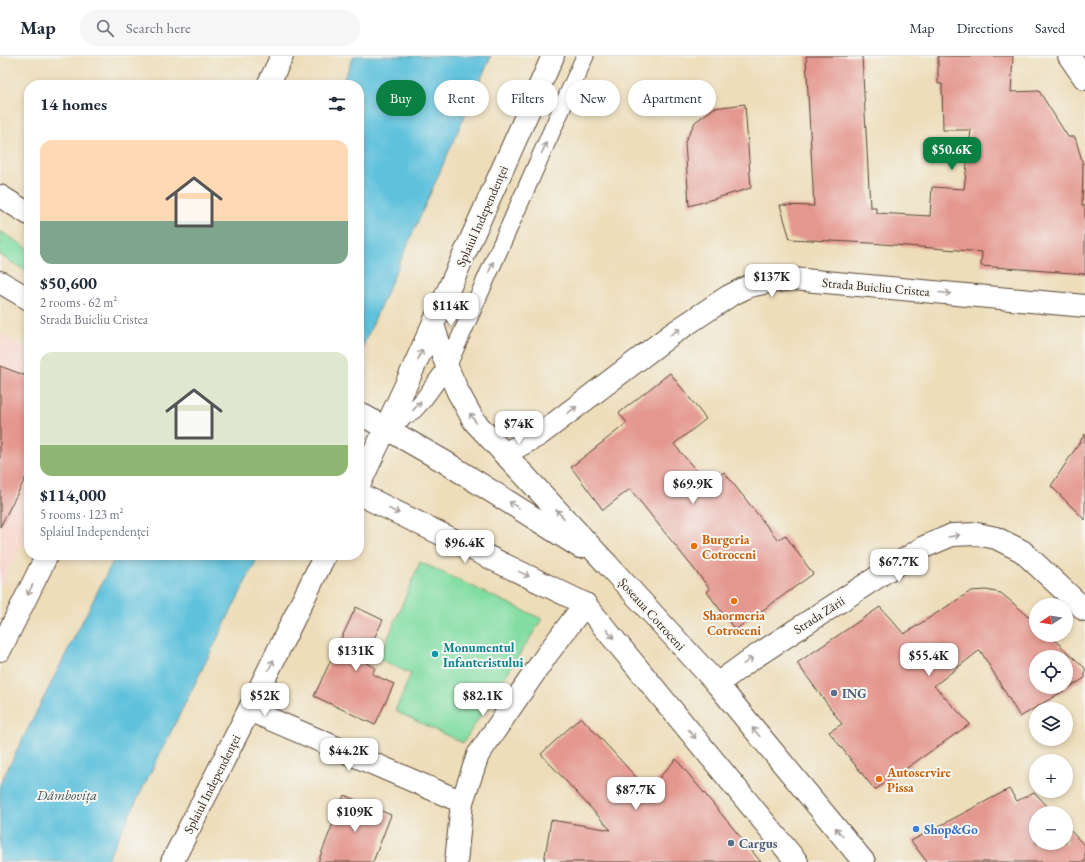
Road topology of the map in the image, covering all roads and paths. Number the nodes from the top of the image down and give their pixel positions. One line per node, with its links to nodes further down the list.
1 (282, 56): 6 (main road)
2 (553, 56): 12 (main road, Splaiul Independenței)
3 (585, 56): 13 (lane, one-way to 3)
4 (1069, 56): 5 (main road)
5 (1085, 79)
6 (270, 80)
7 (0, 196): 8 (main road)
8 (24, 211)
9 (0, 282): 10 (main road)
10 (24, 296)
11 (1085, 306): 16 (main road, Strada Buicliu Cristea, one-way to 11)
12 (433, 325): 13 (main road); 15 (main road, Splaiul Independenței, one-way to 12)
13 (447, 367): 15 (lane, one-way to 13); 16 (main road, one-way to 13)
14 (364, 415): 15 (main road, Șoseaua Cotroceni)
15 (386, 429): 17 (main road, Splaiul Independenței); 21 (main road, Șoseaua Cotroceni, one-way to 15)
16 (504, 454): 21 (main road, one-way to 16)
17 (364, 475)
18 (364, 496): 22 (main road, one-way to 22)
19 (45, 560): 24 (main road, one-way to 24)
20 (323, 560): 26 (main road, Splaiul Independenței, one-way to 20)
21 (606, 563): 25 (main road, Șoseaua Cotroceni)
22 (585, 604): 27 (main road); 30 (main road, one-way to 30)
23 (1085, 610): 25 (main road, Strada Zării, one-way to 23)
24 (0, 650)
25 (717, 684): 31 (main road, Șoseaua Cotroceni, one-way to 25)
26 (249, 710): 27 (main road); 28 (main road, Splaiul Independenței)
27 (462, 802): 29 (main road)
28 (172, 862)
29 (456, 862)
30 (797, 862)
31 (864, 862)

